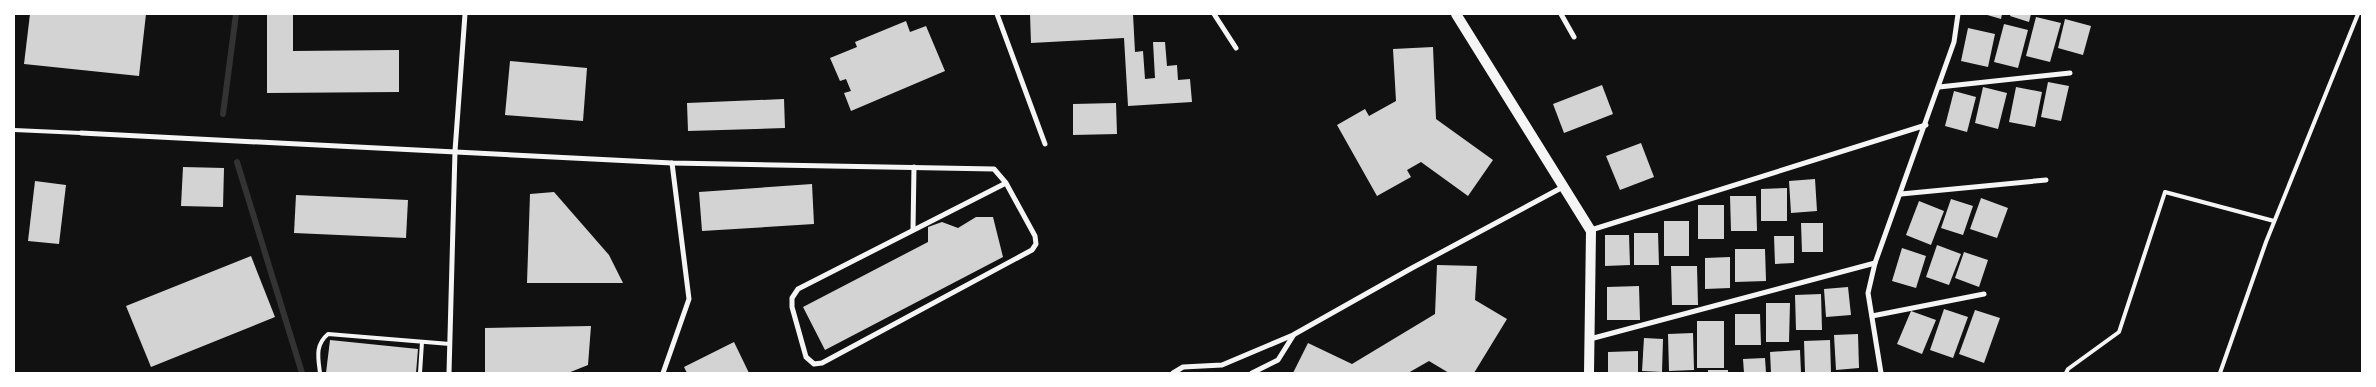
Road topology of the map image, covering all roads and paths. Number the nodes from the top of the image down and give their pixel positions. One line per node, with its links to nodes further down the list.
1 (465, 14): 16 (street)
2 (997, 14): 15 (street)
3 (1214, 14): 9 (street)
4 (1456, 14): 21 (main road)
5 (1561, 14): 8 (street)
6 (1958, 14): 11 (street)
7 (2358, 14): 23 (lane)
8 (1574, 37)
9 (1236, 48)
10 (2070, 73): 11 (street)
11 (1939, 87): 12 (street)
12 (1926, 125): 22 (street); 25 (street)
13 (14, 130): 14 (lane)
14 (81, 133): 16 (street)
15 (1045, 144)
16 (455, 151): 17 (street); 32 (street)
17 (672, 163): 18 (street); 36 (street)
18 (914, 167): 20 (street); 24 (street)
19 (2046, 180): 22 (street)
20 (1006, 183): 24 (street); 24 (street)
21 (1563, 187): 25 (main road); 29 (street)
22 (1901, 194): 26 (street)
23 (2274, 221): 41 (lane); 42 (lane)
24 (913, 230)
25 (1591, 231): 30 (main road)
26 (1876, 263): 28 (street); 30 (street)
27 (1984, 294): 28 (street)
28 (1872, 316): 40 (street)
29 (1293, 335): 37 (street); 38 (street)
30 (1589, 339): 39 (main road)
31 (422, 342): 32 (lane); 33 (lane); 34 (lane)
32 (450, 344): 35 (street)
33 (320, 373)
34 (420, 373)
35 (449, 373)
36 (663, 373)
37 (1172, 373)
38 (1252, 373)
39 (1589, 373)
40 (1881, 373)
41 (2066, 373)
42 (2220, 373)

